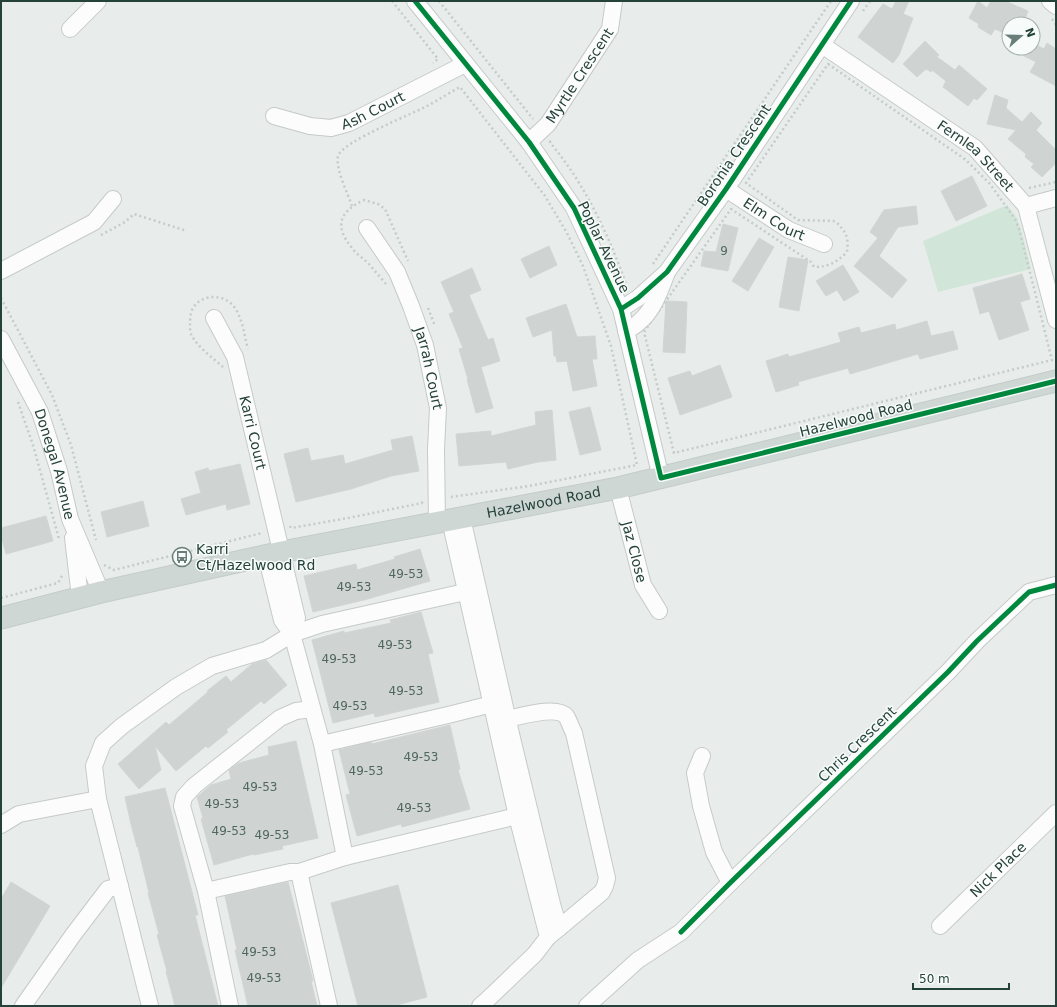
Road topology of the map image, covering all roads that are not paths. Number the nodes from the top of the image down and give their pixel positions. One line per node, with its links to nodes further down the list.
1 (98, 1): 7 (street)
2 (415, 1): 9 (street, Poplar Avenue)
3 (614, 1): 11 (street, Myrtle Crescent)
4 (851, 1): 8 (street, Boronia Crescent)
5 (1050, 1): 6 (street)
6 (1056, 6)
7 (70, 29)
8 (822, 45): 12 (street, Boronia Crescent); 15 (street, Fernlea Street)
9 (465, 64): 10 (street, Ash Court); 11 (street, Poplar Avenue)
10 (274, 116)
11 (529, 142): 20 (street, Poplar Avenue)
12 (726, 189): 17 (street, Elm Court); 19 (street, Boronia Crescent)
13 (1056, 198): 15 (street)
14 (113, 199): 18 (street)
15 (1026, 206): 22 (street, Fernlea Street)
16 (367, 228): 29 (street, Jarrah Court)
17 (824, 244)
18 (1, 271)
19 (667, 272): 20 (street, Boronia Crescent); 23 (street)
20 (620, 309): 23 (street, Poplar Avenue)
21 (214, 318): 30 (street, Karri Court)
22 (1056, 320)
23 (626, 331): 26 (street, Poplar Avenue)
24 (1, 339): 28 (street, Donegal Avenue)
25 (1056, 381): 26 (main road, Hazelwood Road)
26 (661, 478): 27 (main road, Hazelwood Road)
27 (618, 488): 29 (main road, Hazelwood Road); 35 (street, Jaz Close)
28 (70, 519): 32 (street, Donegal Avenue); 34 (street)
29 (450, 520): 30 (main road, Hazelwood Road); 33 (street); 38 (street)
30 (274, 553): 32 (main road, Hazelwood Road); 37 (street, Karri Court)
31 (1056, 585): 49 (street, Chris Crescent)
32 (101, 592): 34 (main road)
33 (465, 592): 37 (street); 38 (street)
34 (80, 597): 36 (main road)
35 (659, 611)
36 (1, 618)
37 (292, 634): 39 (street, Karri Court); 43 (street)
38 (495, 698): 40 (street); 41 (street)
39 (312, 709): 41 (street, Karri Court); 51 (street)
40 (504, 728): 45 (street); 53 (street); 53 (street)
41 (322, 744): 47 (street, Karri Court)
42 (702, 756): 49 (street)
43 (98, 799): 46 (street); 50 (street)
44 (1056, 813): 52 (street, Nick Place)
45 (517, 816): 47 (street); 53 (street)
46 (1, 825)
47 (346, 857): 48 (street)
48 (299, 872): 51 (street); 57 (street)
49 (730, 883): 59 (street, Chris Crescent)
50 (120, 886): 54 (street); 55 (street)
51 (206, 891): 56 (street)
52 (940, 926)
53 (554, 933): 58 (street)
54 (23, 1006)
55 (150, 1006)
56 (230, 1006)
57 (329, 1006)
58 (480, 1006)
59 (587, 1006)

